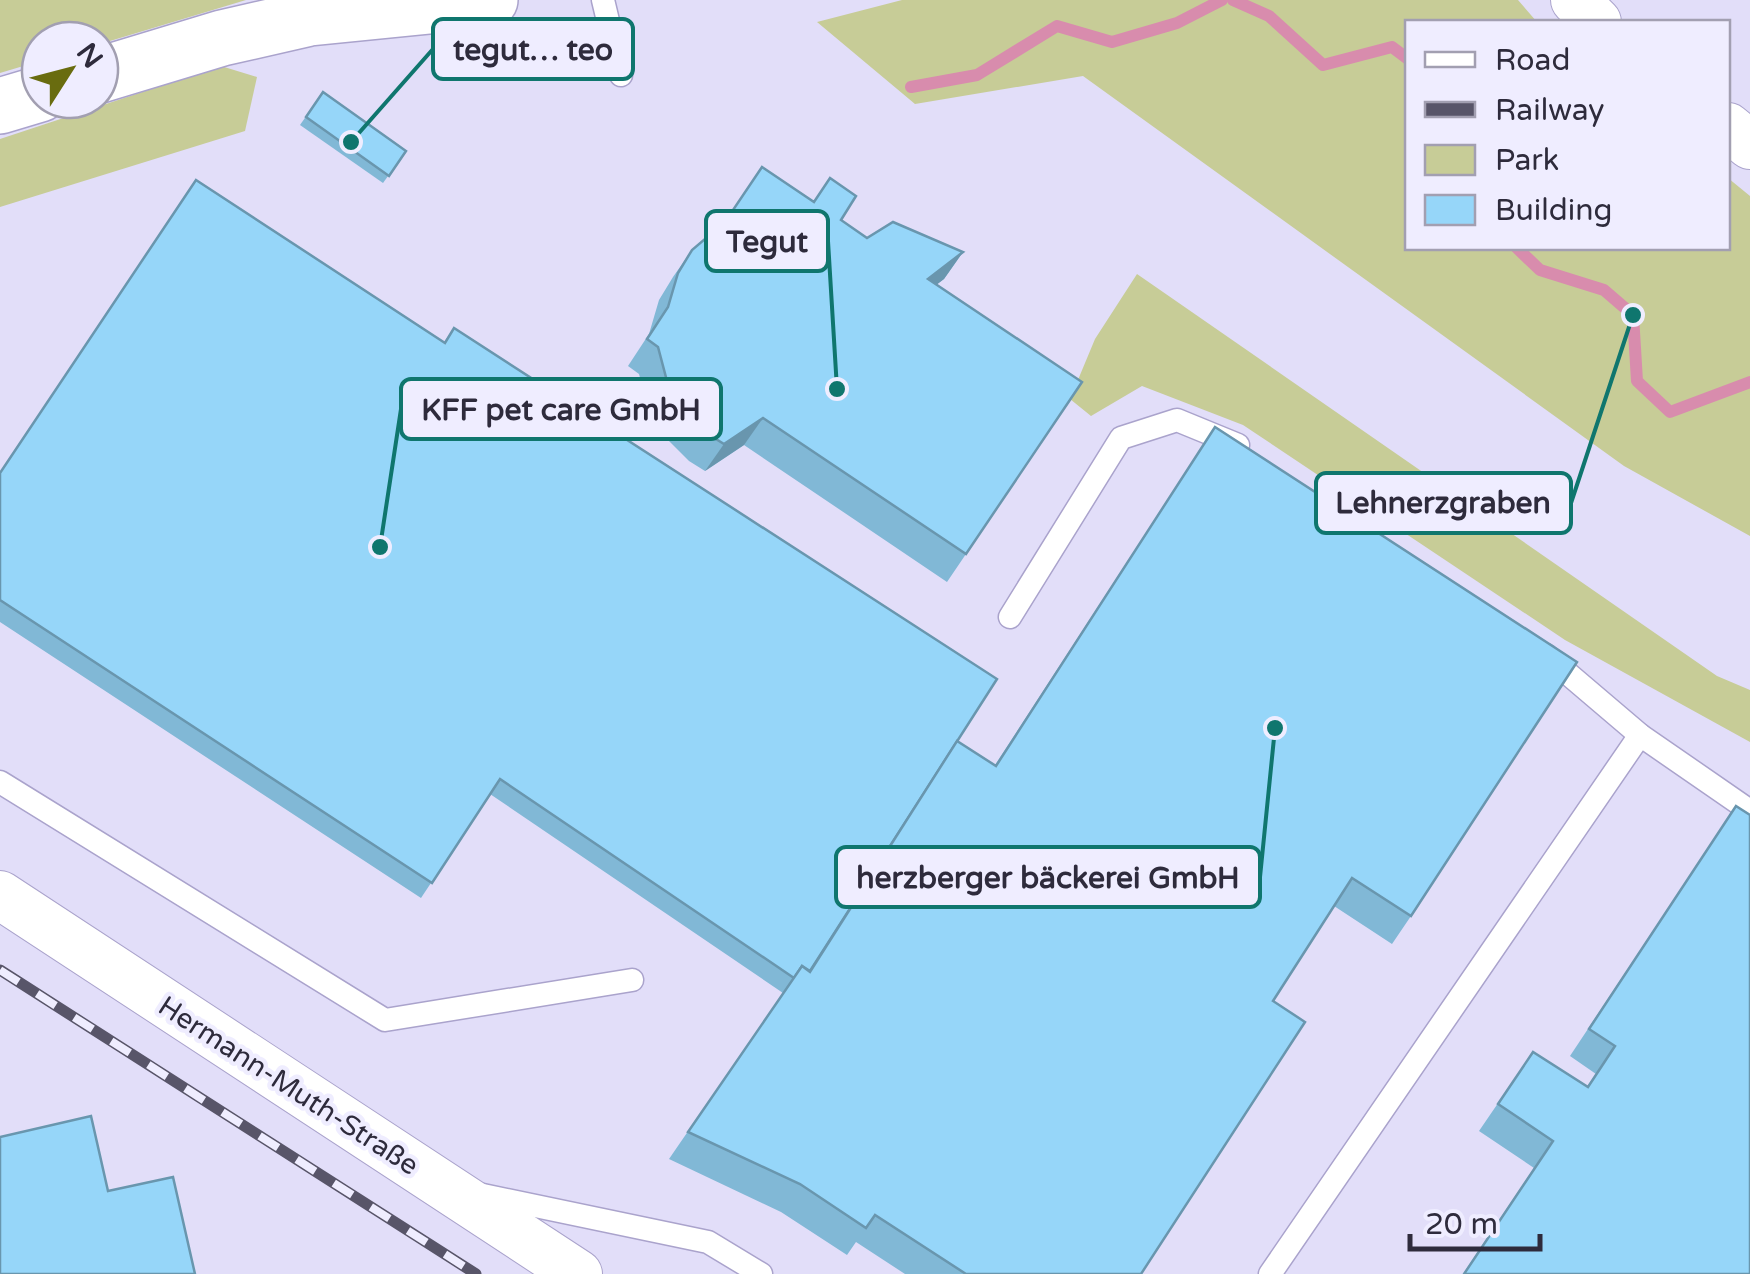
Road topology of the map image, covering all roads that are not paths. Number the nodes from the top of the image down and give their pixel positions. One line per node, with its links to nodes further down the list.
1 (490, 0): 4 (street)
2 (603, 0): 7 (lane)
3 (1576, 0): 5 (street)
4 (406, 4): 6 (street)
5 (1596, 20)
6 (120, 69)
7 (621, 75)
8 (1730, 129): 9 (street)
9 (1750, 145)
10 (1261, 460): 11 (lane)
11 (1010, 617)
12 (1523, 640): 13 (lane)
13 (1640, 735): 15 (lane); 21 (lane)
14 (0, 782): 17 (lane)
15 (1750, 811)
16 (0, 895): 18 (street, Hermann-Muth-Straße)
17 (632, 980)
18 (444, 1186): 19 (street, Hermann-Muth-Straße); 20 (lane)
19 (578, 1274)
20 (761, 1274)
21 (1270, 1274)

